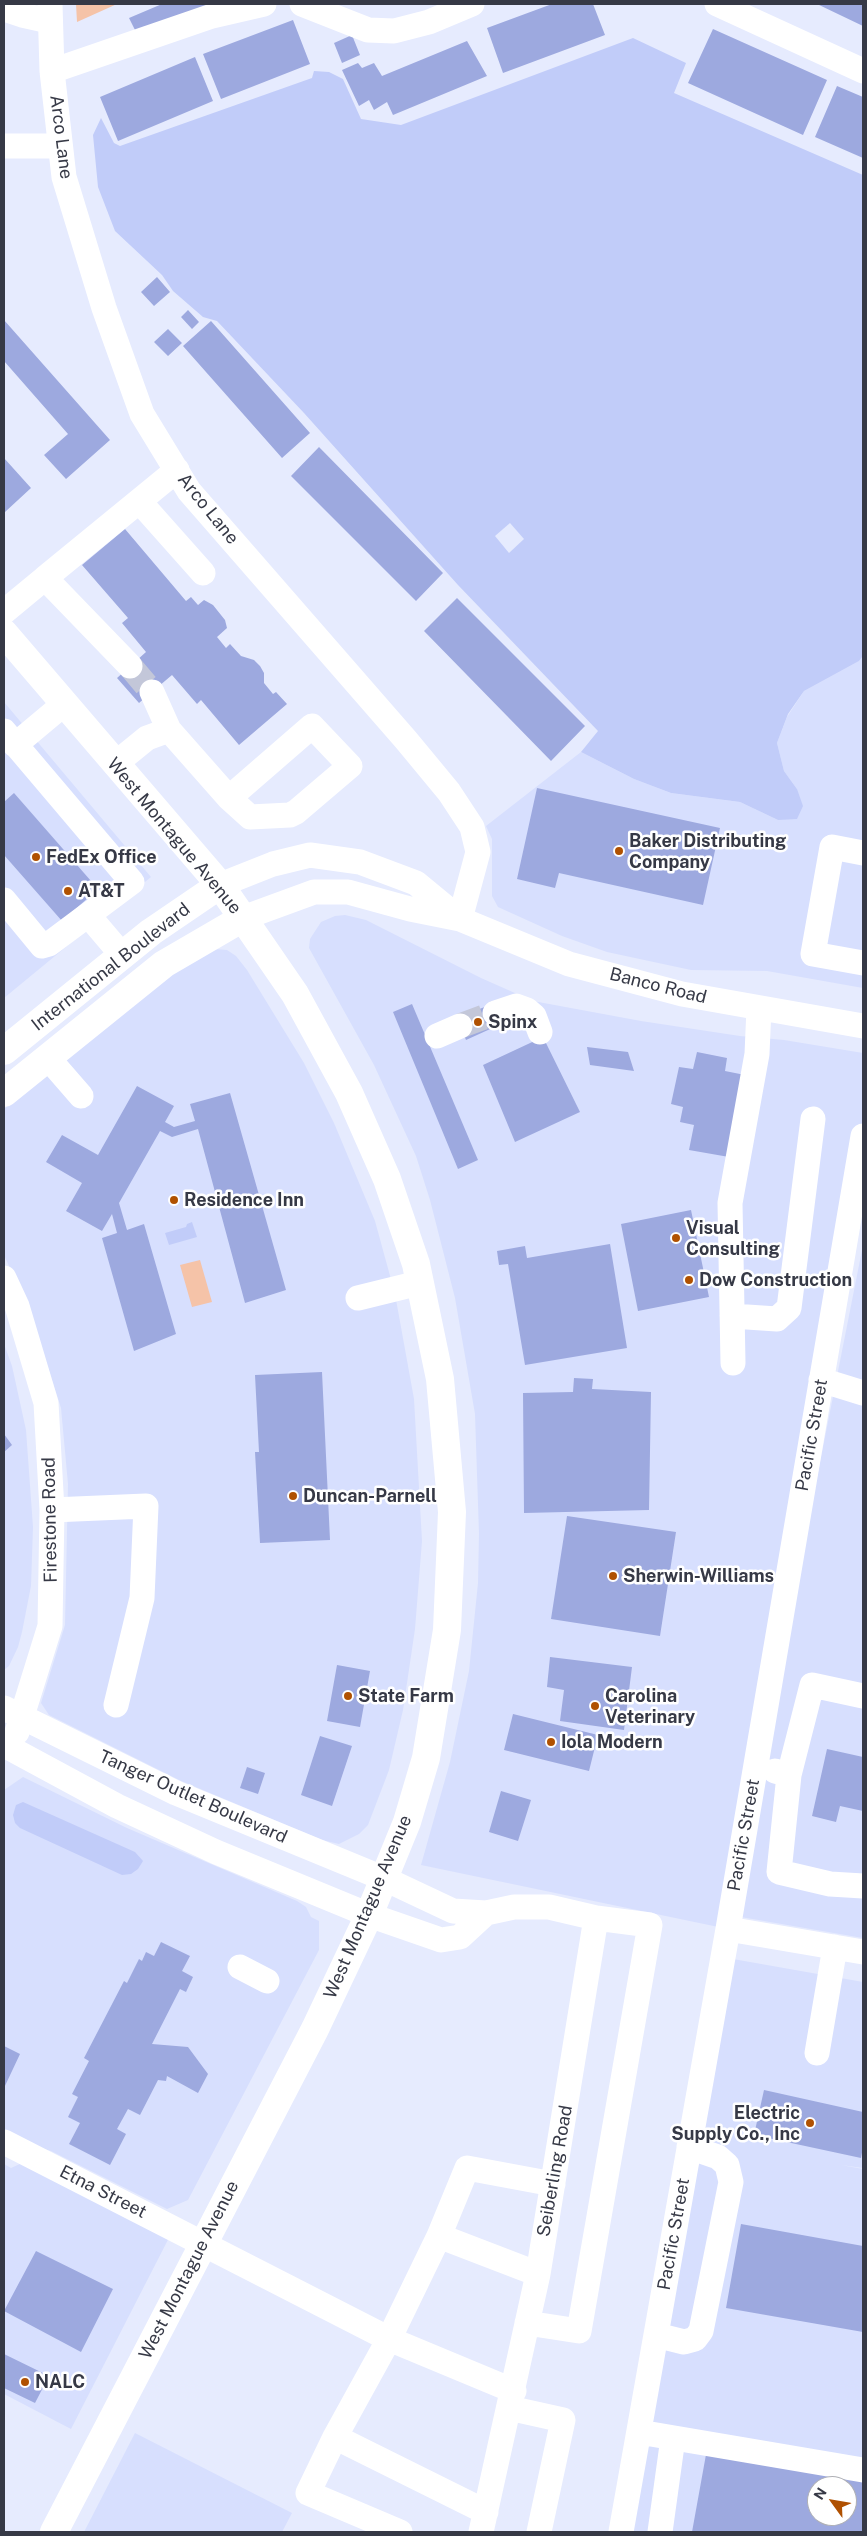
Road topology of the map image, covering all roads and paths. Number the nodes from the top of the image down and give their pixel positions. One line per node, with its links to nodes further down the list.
1 (264, 4): 7 (street)
2 (302, 4): 3 (street)
3 (472, 4)
4 (717, 4): 8 (street)
5 (4, 8): 6 (street)
6 (50, 12): 7 (street, Arco Lane)
7 (52, 71): 10 (street, Arco Lane)
8 (863, 71)
9 (4, 146): 10 (street)
10 (60, 146): 11 (street, Arco Lane)
11 (177, 470): 12 (street); 29 (street, Arco Lane)
12 (139, 501): 13 (street); 14 (street)
13 (203, 572)
14 (45, 578): 15 (street); 17 (street)
15 (4, 612)
16 (4, 633): 19 (main road, West Montague Avenue)
17 (130, 666)
18 (152, 692): 20 (street)
19 (64, 704): 21 (street); 22 (main road, West Montague Avenue)
20 (169, 730): 22 (street); 23 (street)
21 (10, 738): 27 (street)
22 (115, 764): 25 (main road, West Montague Avenue)
23 (229, 798)
24 (863, 853): 31 (street)
25 (220, 885): 28 (main road, West Montague Avenue); 29 (street, Banco Road); 30 (main road, International Boulevard)
26 (4, 900): 27 (street)
27 (88, 915): 30 (street)
28 (243, 918): 29 (street, Banco Road); 39 (main road, International Boulevard); 45 (main road, West Montague Avenue)
29 (460, 919): 32 (street, Banco Road)
30 (122, 955): 38 (main road, International Boulevard)
31 (863, 963)
32 (759, 1008): 35 (street, Banco Road); 47 (street)
33 (495, 1013): 36 (street)
34 (460, 1026): 37 (street)
35 (863, 1026)
36 (540, 1032)
37 (437, 1036)
38 (4, 1051)
39 (48, 1058): 40 (main road, International Boulevard); 41 (street)
40 (4, 1093)
41 (81, 1096)
42 (813, 1119): 47 (street)
43 (863, 1136): 49 (street, Pacific Street)
44 (4, 1278): 51 (street, Firestone Road)
45 (419, 1283): 46 (street); 58 (main road, West Montague Avenue)
46 (358, 1298)
47 (732, 1316): 48 (street)
48 (733, 1363)
49 (821, 1380): 50 (street); 56 (street, Pacific Street)
50 (863, 1393)
51 (52, 1510): 53 (street); 54 (street, Firestone Road)
52 (863, 1696): 57 (street)
53 (116, 1705)
54 (13, 1712): 55 (street, Firestone Road); 58 (street, Tanger Outlet Boulevard)
55 (6, 1752): 61 (street, Tanger Outlet Boulevard)
56 (755, 1767): 57 (street); 63 (street, Pacific Street)
57 (789, 1775): 59 (street)
58 (385, 1879): 60 (street); 61 (main road, West Montague Avenue)
59 (863, 1886)
60 (486, 1913): 61 (street); 62 (street)
61 (369, 1915): 73 (main road, West Montague Avenue)
62 (596, 1918): 71 (street, Seiberling Road); 75 (street)
63 (728, 1929): 64 (street); 70 (street, Pacific Street)
64 (835, 1947): 65 (street); 68 (street)
65 (863, 1952)
66 (240, 1967): 67 (street)
67 (267, 1981)
68 (817, 2053)
69 (4, 2142): 73 (street, Etna Street)
70 (689, 2148): 76 (street, Pacific Street); 76 (street)
71 (553, 2184): 72 (street); 74 (street, Seiberling Road)
72 (439, 2236): 74 (street); 77 (street)
73 (202, 2245): 77 (street, Etna Street); 84 (main road, West Montague Avenue)
74 (538, 2274): 75 (street, Seiberling Road)
75 (527, 2323): 78 (street, Seiberling Road)
76 (656, 2335): 79 (street, Pacific Street)
77 (389, 2340): 78 (street, Etna Street); 80 (street)
78 (512, 2399): 83 (street, Seiberling Road); 86 (street, Etna Street)
79 (638, 2432): 81 (street); 87 (street, Pacific Street)
80 (335, 2437): 83 (street); 85 (street)
81 (673, 2438): 82 (street); 88 (street)
82 (863, 2470)
83 (483, 2522)
84 (54, 2532)
85 (400, 2532)
86 (539, 2532)
87 (621, 2532)
88 (660, 2532)

